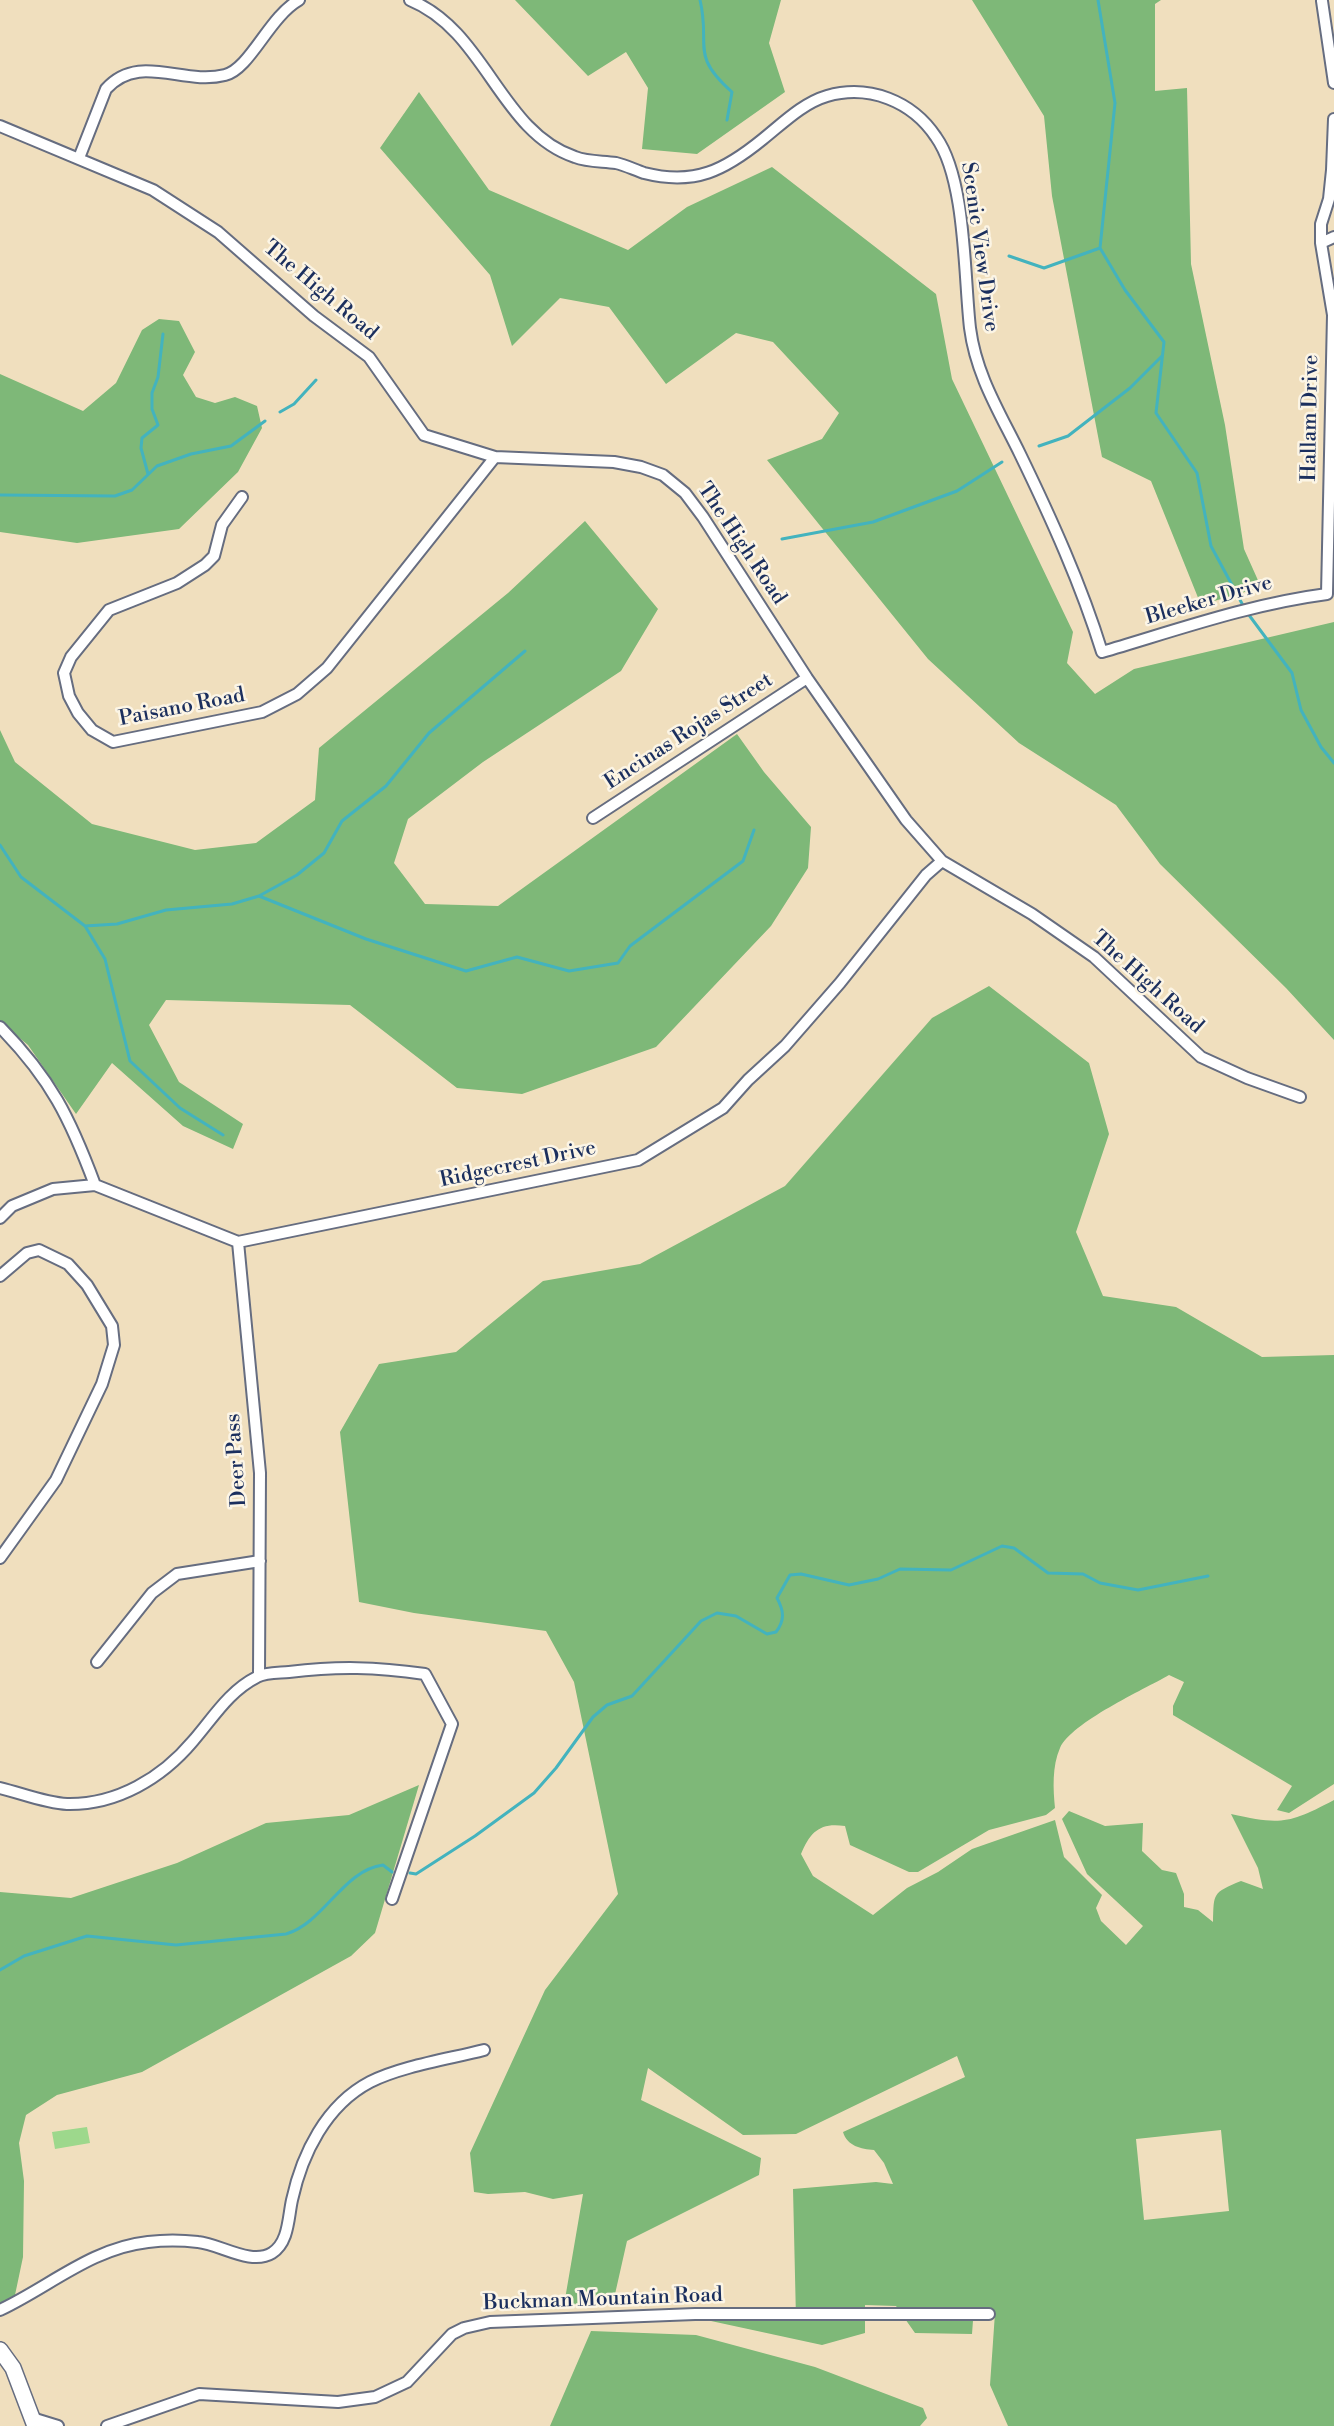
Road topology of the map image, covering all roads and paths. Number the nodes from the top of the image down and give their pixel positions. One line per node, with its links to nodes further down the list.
1 (299, 0): 7 (street)
2 (410, 0): 14 (street, Scenic View Drive)
3 (1322, 1): 4 (street)
4 (1334, 82)
5 (1334, 119): 8 (street, Hallam Drive)
6 (0, 126): 7 (street, The High Road)
7 (79, 158): 11 (street, The High Road)
8 (1331, 198): 10 (street, Hallam Drive)
9 (1334, 237): 10 (street)
10 (1321, 243): 13 (street, Hallam Drive)
11 (495, 457): 12 (street, Paisano Road); 15 (street, The High Road)
12 (242, 497)
13 (1327, 594): 14 (street, Bleeker Drive)
14 (1102, 652)
15 (807, 678): 16 (street, Encinas Rojas Street); 17 (street, The High Road)
16 (593, 818)
17 (942, 861): 19 (street, The High Road); 22 (street, Ridgecrest Drive)
18 (0, 1027): 20 (street)
19 (1300, 1097)
20 (95, 1185): 21 (street); 22 (street)
21 (0, 1218)
22 (238, 1242): 25 (street, Deer Pass)
23 (0, 1276): 24 (street)
24 (0, 1558)
25 (260, 1561): 26 (street); 27 (street, Deer Pass)
26 (97, 1662)
27 (259, 1675): 28 (street); 29 (street)
28 (0, 1788)
29 (392, 1899)
30 (484, 2049): 31 (street)
31 (0, 2310)
32 (989, 2314): 36 (street, Buckman Mountain Road)
33 (0, 2350): 34 (street)
34 (34, 2422): 35 (street)
35 (58, 2426)
36 (107, 2426)

